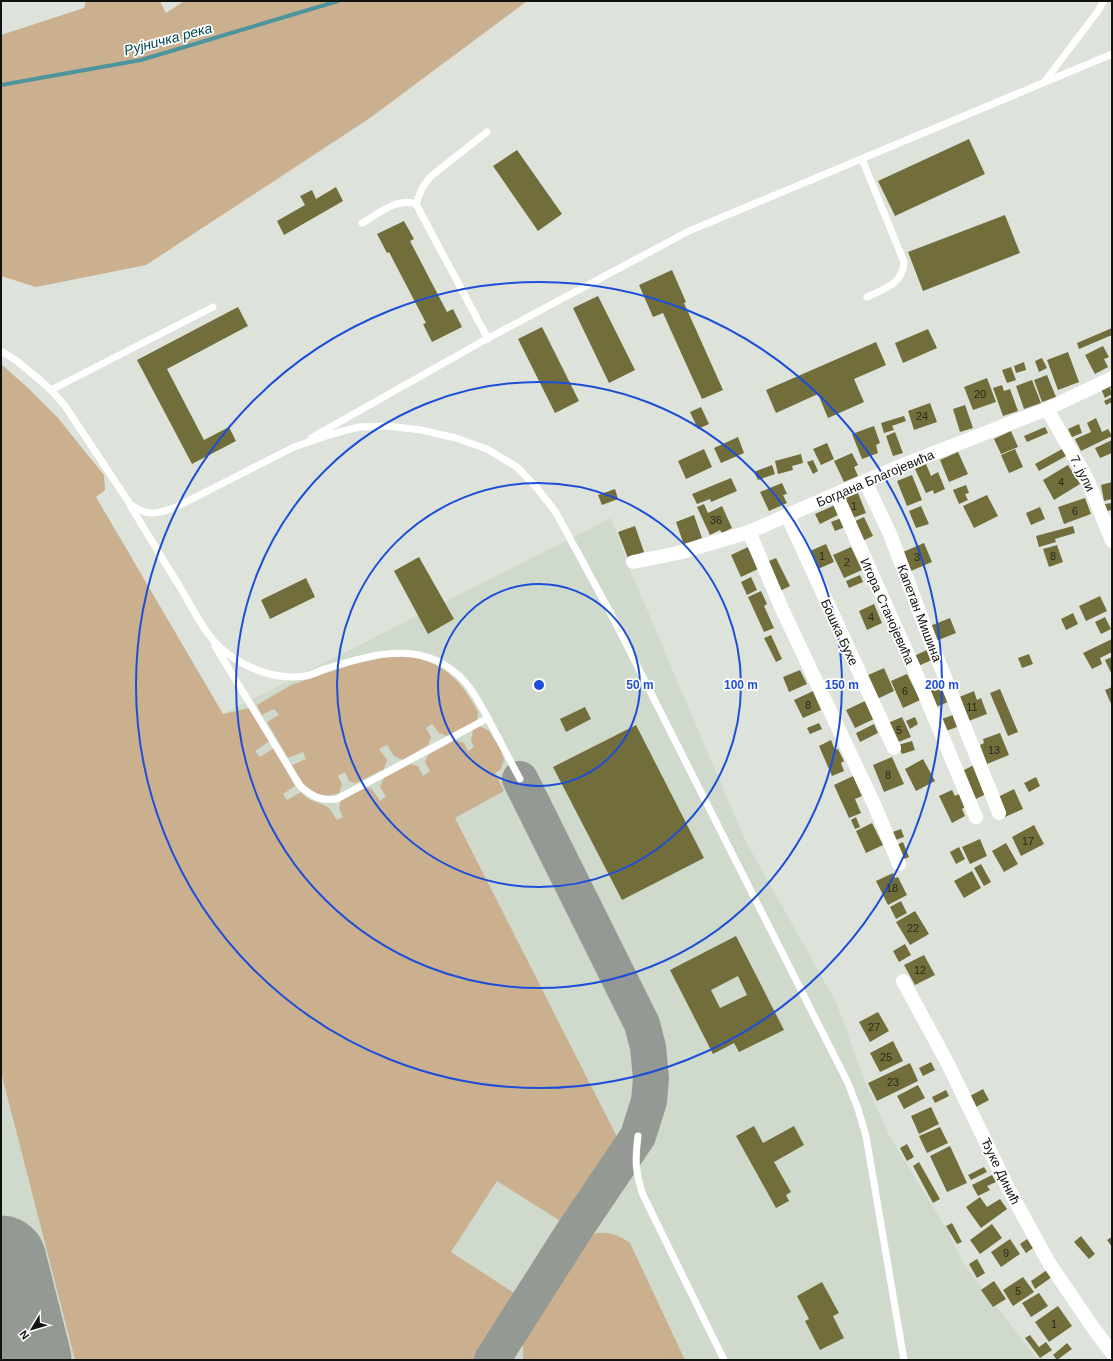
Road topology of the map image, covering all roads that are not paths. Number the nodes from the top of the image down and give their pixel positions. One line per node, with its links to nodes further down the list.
1 (1104, 1): 3 (lane)
2 (1112, 54): 3 (lane)
3 (1044, 82): 5 (lane)
4 (487, 132): 6 (lane)
5 (862, 159): 8 (lane); 10 (lane)
6 (416, 204): 7 (lane); 10 (lane)
7 (362, 223)
8 (867, 298)
9 (213, 306): 13 (lane)
10 (488, 338): 15 (lane)
11 (1, 351): 13 (lane)
12 (1112, 378): 14 (street, Богдана Благојевића)
13 (51, 390): 18 (lane)
14 (1047, 409): 16 (street, Богдана Благојевића); 21 (street, 7. јули)
15 (294, 447): 18 (lane); 34 (lane)
16 (865, 481): 17 (street, Богдана Благојевића); 27 (street, Капетан Мишина)
17 (836, 494): 19 (street, Богдана Благојевића); 28 (street, Игора Станојевића)
18 (130, 504): 23 (lane)
19 (787, 515): 20 (street, Богдана Благојевића); 25 (street, Бошка Бухе)
20 (749, 532): 22 (street, Богдана Благојевића); 29 (street)
21 (1112, 541)
22 (633, 562)
23 (211, 639): 24 (lane); 24 (lane)
24 (488, 718): 26 (lane)
25 (894, 748)
26 (520, 779)
27 (999, 813)
28 (976, 817)
29 (899, 864)
30 (902, 981): 32 (street, Ђуке Динић)
31 (638, 1136): 33 (lane)
32 (1112, 1353)
33 (724, 1360)
34 (904, 1360)

